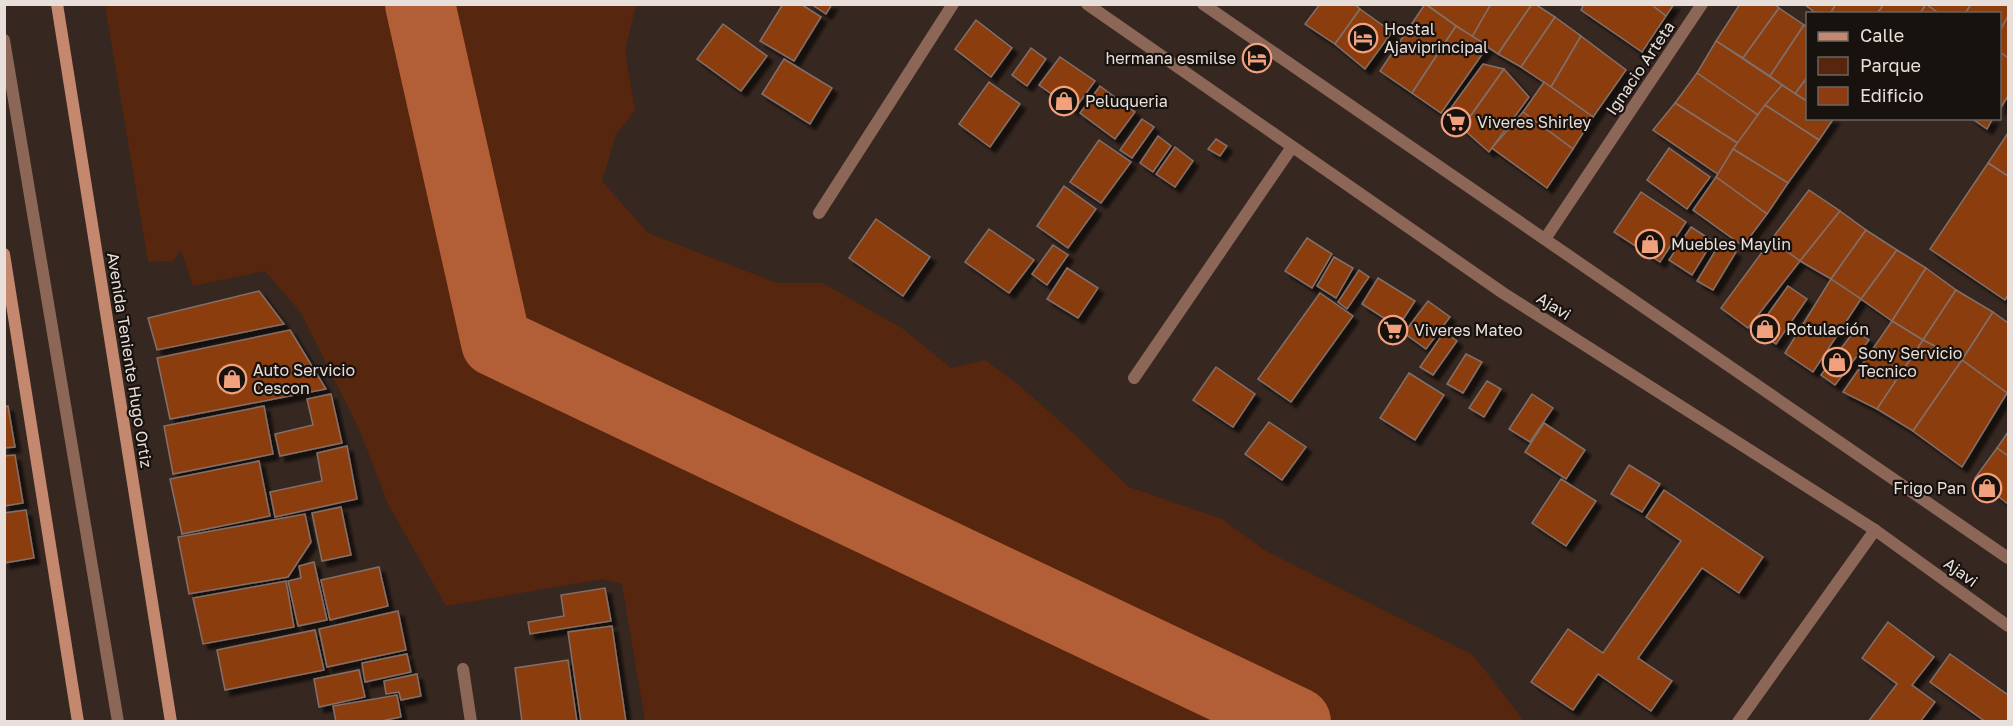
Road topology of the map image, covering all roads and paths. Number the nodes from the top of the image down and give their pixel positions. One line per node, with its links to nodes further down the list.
1 (57, 4): 18 (main road, Avenida Teniente Hugo Ortiz)
2 (953, 4): 8 (street)
3 (1087, 4): 7 (street, Ajavi)
4 (1203, 4): 9 (street)
5 (1702, 4): 9 (street, Ignacio Arteta)
6 (4, 40): 17 (street)
7 (1292, 147): 11 (street); 12 (street, Ajavi)
8 (819, 213)
9 (1545, 239): 13 (street)
10 (4, 254): 16 (main road)
11 (1134, 378)
12 (1875, 530): 14 (street, Ajavi); 20 (street)
13 (2008, 558)
14 (2008, 626)
15 (463, 669): 19 (street)
16 (78, 722)
17 (118, 722)
18 (171, 722)
19 (471, 722)
20 (1738, 722)

